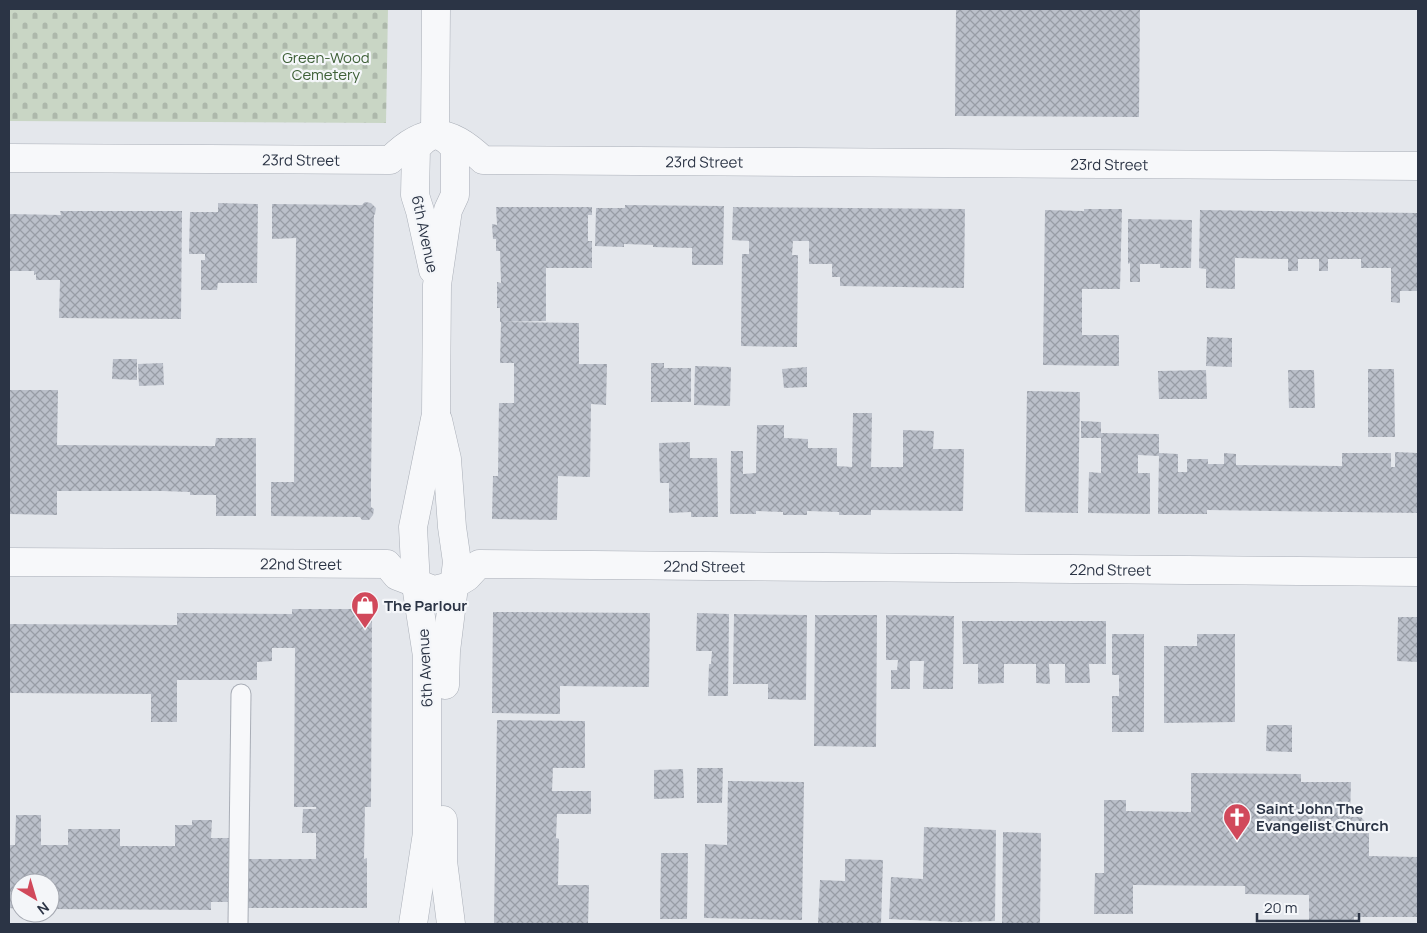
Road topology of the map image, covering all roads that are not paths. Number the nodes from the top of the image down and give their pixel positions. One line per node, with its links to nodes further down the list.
1 (436, 9): 2 (street)
2 (435, 133): 3 (street, 23rd Street); 4 (street, 23rd Street); 5 (street, 6th Avenue); 5 (street, 6th Avenue)
3 (9, 158)
4 (1418, 166)
5 (436, 285): 6 (street, 6th Avenue)
6 (436, 414): 9 (street, 6th Avenue); 10 (street, 6th Avenue)
7 (9, 562): 9 (street, 22nd Street)
8 (1418, 572): 10 (street, 22nd Street)
9 (416, 584): 10 (street, 22nd Street); 13 (street, 6th Avenue)
10 (454, 585): 14 (street, 6th Avenue)
11 (241, 694): 12 (lane)
12 (238, 924)
13 (414, 924)
14 (451, 924)

